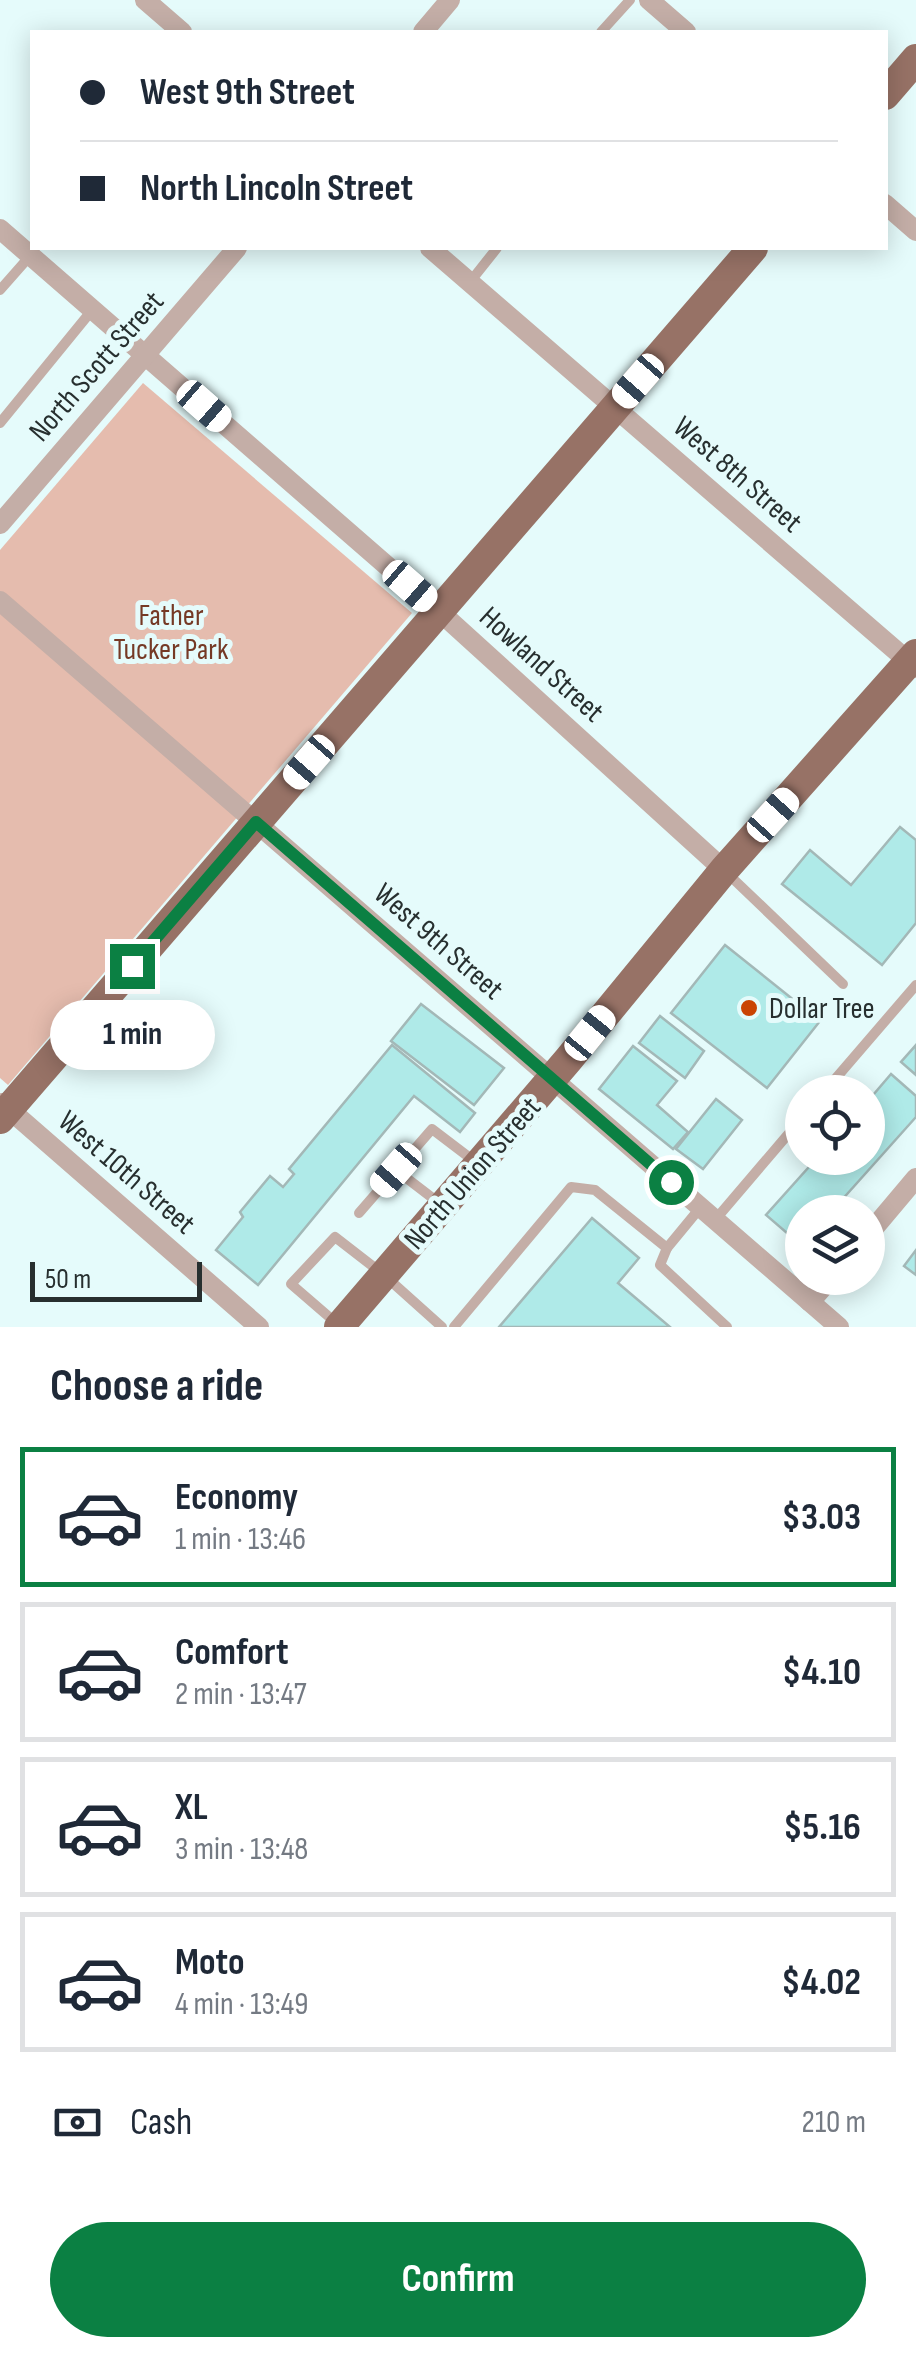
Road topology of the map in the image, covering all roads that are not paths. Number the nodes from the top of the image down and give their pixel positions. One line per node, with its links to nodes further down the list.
1 (450, 0): 6 (street)
2 (630, 0): 7 (lane)
3 (649, 0): 8 (street)
4 (155, 3): 5 (street)
5 (180, 30)
6 (424, 30)
7 (603, 30)
8 (684, 30)
9 (916, 59): 10 (main road)
10 (888, 92)
11 (888, 207): 13 (street)
12 (0, 229): 18 (street, Howland Street)
13 (916, 231)
14 (236, 250): 22 (street, North Scott Street)
15 (432, 250): 19 (street, West 8th Street)
16 (495, 250): 19 (lane)
17 (751, 250): 23 (main road)
18 (31, 256): 20 (lane); 21 (street, Howland Street)
19 (470, 282): 23 (street, West 8th Street)
20 (0, 290)
21 (93, 309): 22 (street, Howland Street); 24 (lane)
22 (146, 354): 25 (street, North Scott Street); 27 (street, Howland Street)
23 (615, 407): 27 (main road); 28 (street, West 8th Street)
24 (0, 423)
25 (0, 524)
26 (0, 601): 29 (street, West 9th Street)
27 (440, 612): 29 (main road); 30 (street, Howland Street)
28 (914, 661): 30 (main road, North Union Street)
29 (256, 822): 34 (street, West 9th Street); 35 (main road)
30 (724, 870): 31 (lane); 34 (main road, North Union Street)
31 (843, 984)
32 (916, 985): 33 (lane)
33 (839, 1075)
34 (552, 1078): 37 (main road, North Union Street); 42 (street, West 9th Street)
35 (3, 1110): 48 (street, West 10th Street)
36 (785, 1135): 42 (lane)
37 (478, 1164): 38 (lane); 40 (main road, North Union Street)
38 (396, 1170): 40 (lane); 41 (lane)
39 (916, 1178): 43 (street)
40 (443, 1206): 45 (main road, North Union Street)
41 (359, 1214)
42 (708, 1214): 44 (lane); 47 (street, West 9th Street)
43 (885, 1215)
44 (668, 1248): 51 (lane); 52 (lane)
45 (384, 1274): 49 (main road, North Union Street); 49 (lane); 50 (lane)
46 (816, 1295): 47 (street)
47 (810, 1302): 53 (street, West 9th Street)
48 (259, 1327)
49 (340, 1327)
50 (442, 1327)
51 (454, 1327)
52 (727, 1327)
53 (839, 1327)

